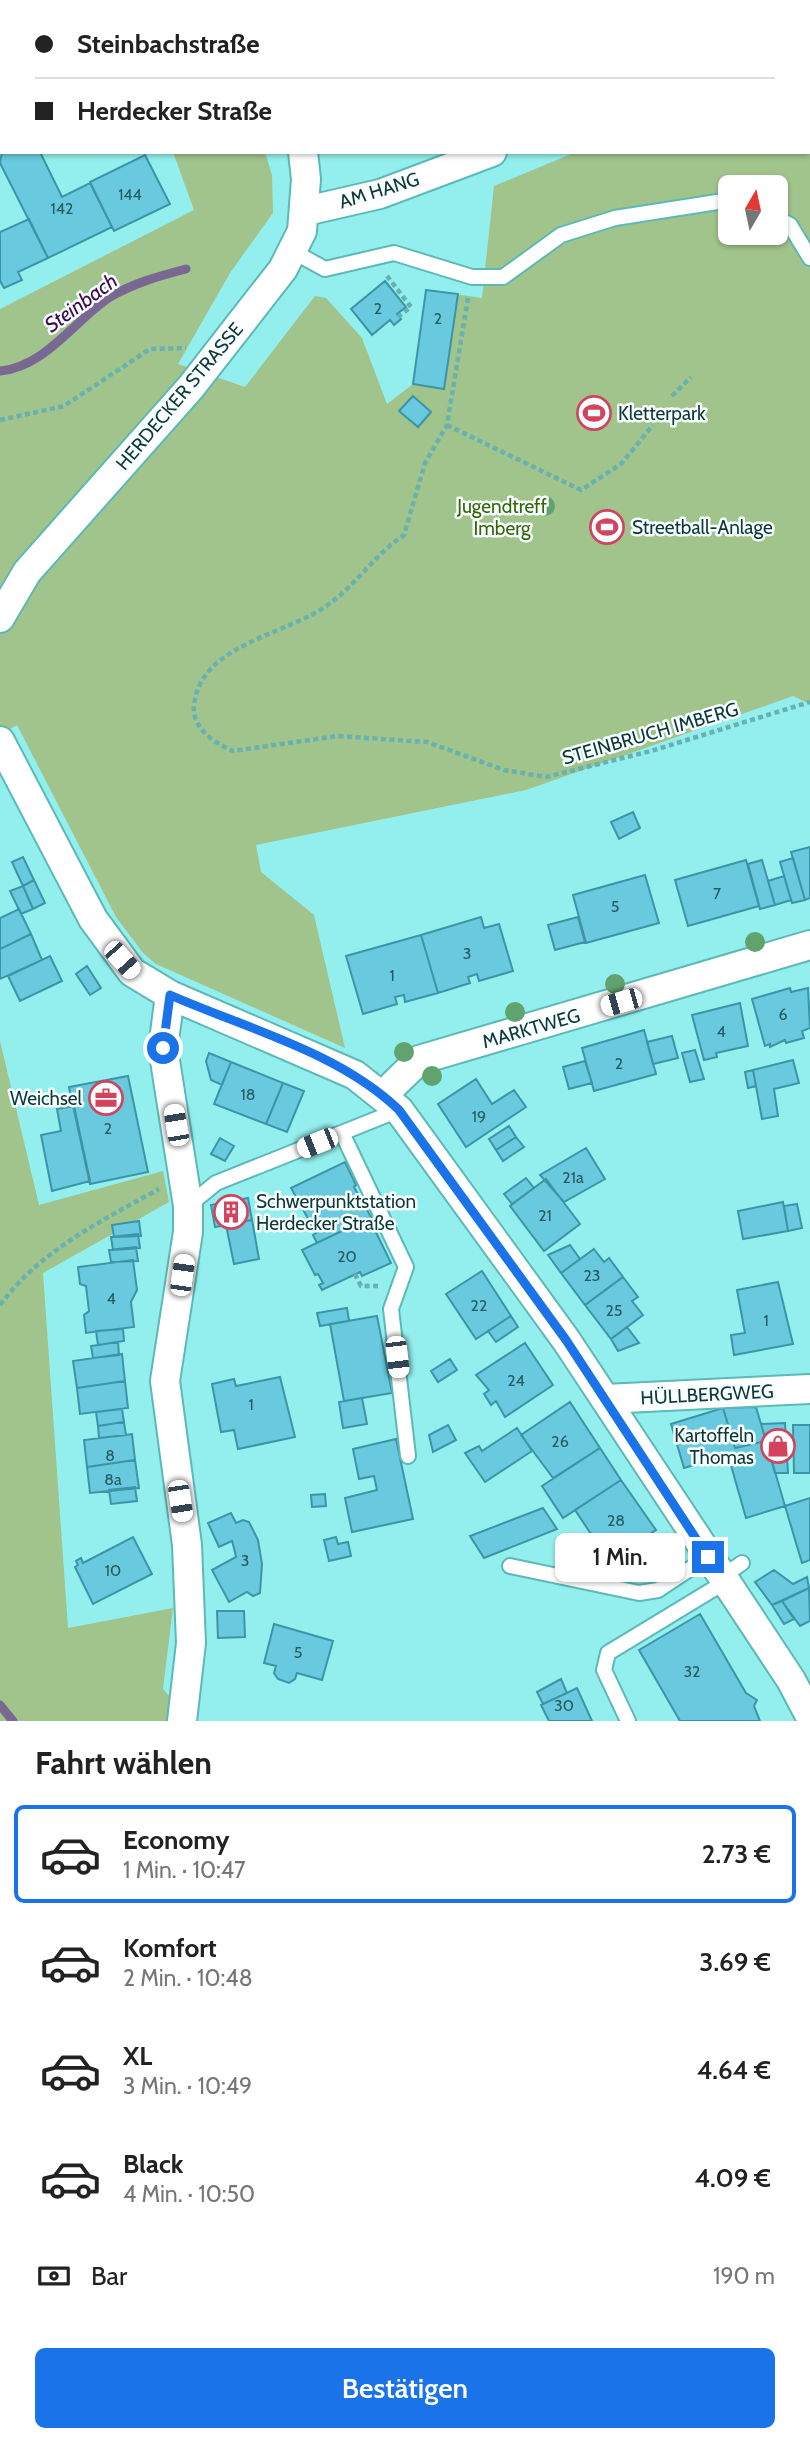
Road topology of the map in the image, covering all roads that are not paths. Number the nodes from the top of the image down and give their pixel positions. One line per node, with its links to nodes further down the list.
1 (303, 154): 4 (street, HERDECKER STRASSE)
2 (487, 154): 4 (street, AM HANG)
3 (718, 202): 6 (lane)
4 (306, 211): 6 (street, HERDECKER STRASSE)
5 (788, 224): 7 (lane)
6 (294, 251): 8 (street, HERDECKER STRASSE)
7 (810, 258)
8 (0, 618)
9 (0, 741): 11 (street)
10 (810, 945): 12 (street, MARKTWEG)
11 (170, 995): 12 (street); 14 (street)
12 (391, 1102): 13 (lane); 16 (street)
13 (342, 1133): 14 (lane); 17 (lane)
14 (188, 1206): 22 (street)
15 (810, 1389): 16 (street, HÜLLBERGWEG)
16 (605, 1399): 19 (street)
17 (408, 1456)
18 (510, 1566): 19 (lane)
19 (724, 1570): 20 (street); 23 (lane)
20 (800, 1675): 21 (street)
21 (810, 1716)
22 (182, 1721)
23 (628, 1721)

